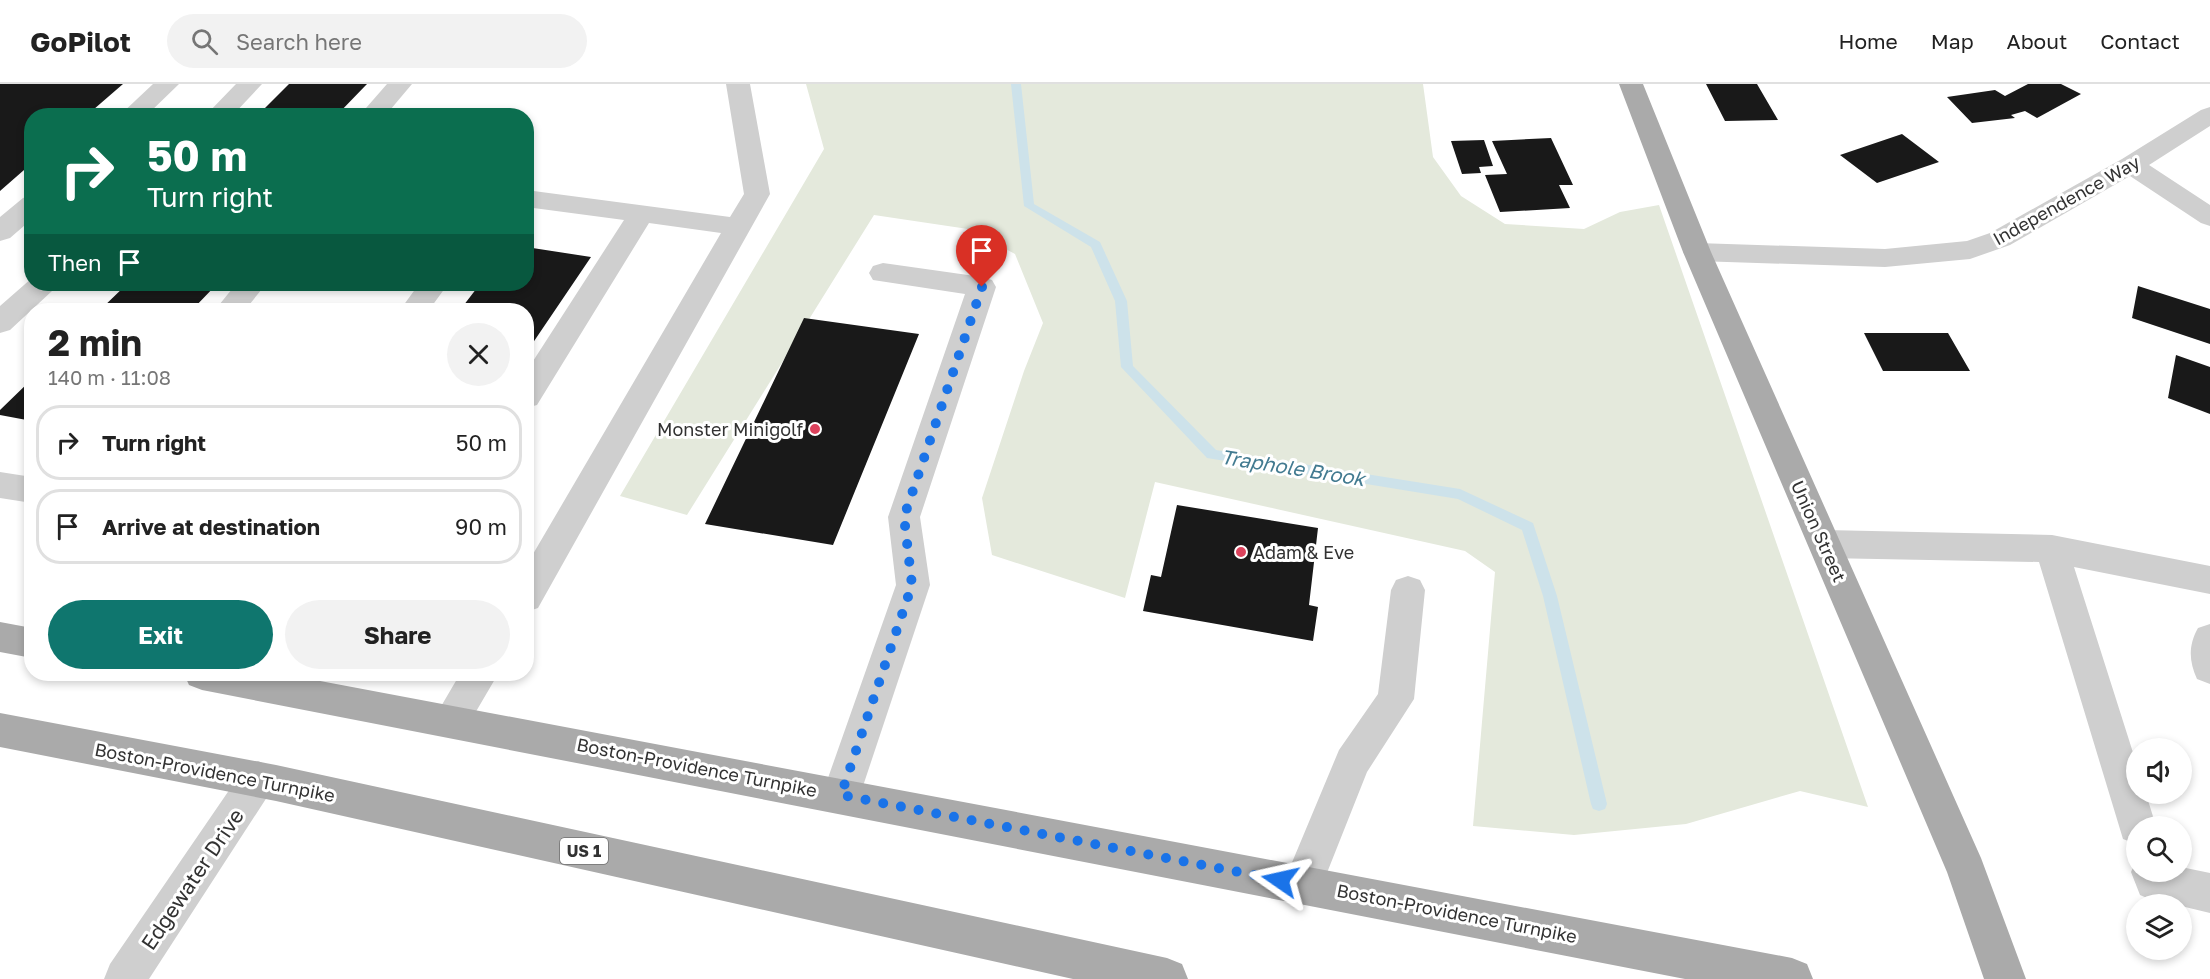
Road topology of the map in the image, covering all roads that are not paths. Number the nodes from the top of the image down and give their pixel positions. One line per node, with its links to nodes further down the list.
1 (167, 84): 6 (street)
2 (250, 84): 7 (street)
3 (400, 84): 8 (street)
4 (738, 84): 15 (street)
5 (1631, 84): 17 (main road, Union Street)
6 (140, 108)
7 (225, 108)
8 (378, 108)
9 (2210, 115): 10 (street, Independence Way)
10 (2132, 165): 14 (street); 17 (street, Independence Way)
11 (534, 199): 13 (street)
12 (24, 211): 16 (street)
13 (641, 214): 15 (street); 25 (street)
14 (2210, 217)
15 (739, 227): 30 (street)
16 (0, 232)
17 (1697, 252): 28 (main road, Union Street)
18 (883, 273): 42 (street)
19 (34, 291): 24 (street)
20 (246, 291): 22 (street)
21 (429, 291): 23 (street)
22 (235, 303)
23 (419, 303)
24 (0, 323)
25 (534, 384)
26 (0, 484): 27 (street)
27 (24, 488)
28 (1825, 544): 29 (street); 50 (main road, Union Street)
29 (2052, 549): 31 (street); 43 (street)
30 (534, 579)
31 (2210, 580)
32 (1408, 590): 45 (street)
33 (0, 637): 35 (main road)
34 (2210, 639): 36 (street)
35 (24, 642)
36 (2210, 668)
37 (240, 681): 39 (main road, Boston-Providence Turnpike)
38 (476, 681): 39 (street)
39 (451, 720): 42 (main road, Boston-Providence Turnpike)
40 (0, 730): 41 (main road, Boston-Providence Turnpike / US 1)
41 (258, 779): 47 (street, Edgewater Drive); 48 (main road, Boston-Providence Turnpike / US 1)
42 (841, 795): 45 (main road, Boston-Providence Turnpike)
43 (2134, 816)
44 (2159, 882): 46 (street)
45 (1303, 884): 49 (main road, Boston-Providence Turnpike)
46 (2210, 892)
47 (125, 979)
48 (1167, 979)
49 (1791, 979)
50 (2005, 979)

